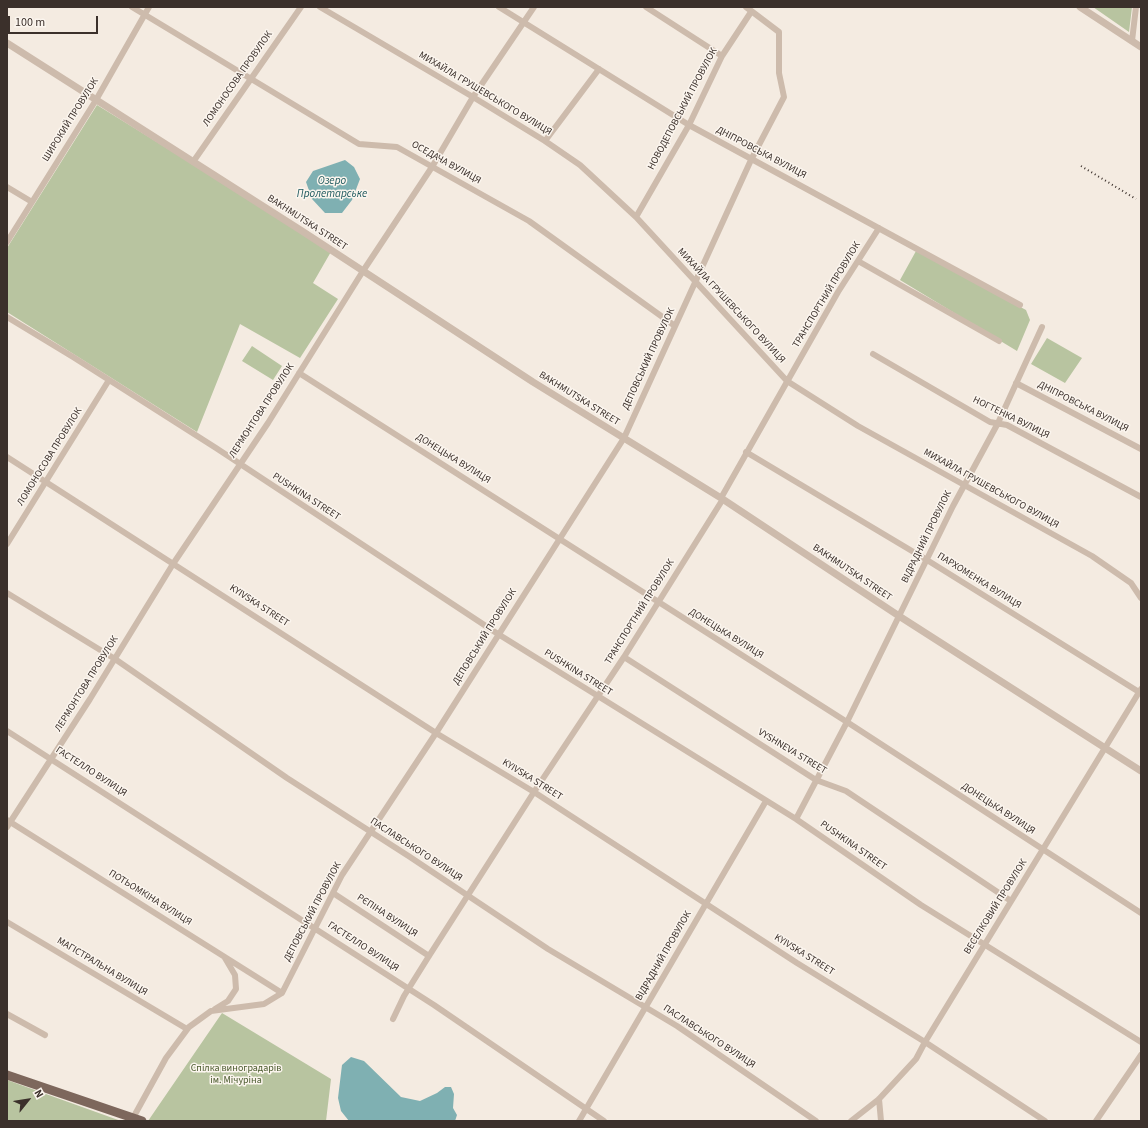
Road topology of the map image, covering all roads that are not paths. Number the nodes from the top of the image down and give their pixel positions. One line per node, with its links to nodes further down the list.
1 (132, 7): 11 (street, ОСЕДАЧА ВУЛИЦЯ)
2 (149, 7): 11 (street, ШИРОКИЙ ПРОВУЛОК)
3 (301, 7): 18 (street, ЛОМОНОСОВА ПРОВУЛОК)
4 (320, 7): 19 (street, МИХАЙЛА ГРУШЕВСЬКОГО ВУЛИЦЯ)
5 (499, 7): 12 (street, ДНІПРОВСЬКА ВУЛИЦЯ)
6 (534, 7): 12 (street, ЛЕРМОНТОВА ПРОВУЛОК)
7 (646, 7): 16 (street)
8 (1080, 7): 13 (street)
9 (1136, 7): 13 (street)
10 (749, 9): 16 (street, НОВОДЕПОВСЬКИЙ ПРОВУЛОК); 23 (street, ДЕПОВСЬКИЙ ПРОВУЛОК)
11 (145, 14): 18 (street, ОСЕДАЧА ВУЛИЦЯ); 20 (street, ШИРОКИЙ ПРОВУЛОК)
12 (523, 22): 17 (street, ДНІПРОВСЬКА ВУЛИЦЯ); 19 (street, ЛЕРМОНТОВА ПРОВУЛОК)
13 (1132, 41): 15 (street)
14 (7, 43): 20 (street, BAKHMUTSKA STREET)
15 (1141, 47)
16 (722, 56): 21 (street, НОВОДЕПОВСЬКИЙ ПРОВУЛОК)
17 (599, 69): 21 (street, ДНІПРОВСЬКА ВУЛИЦЯ); 22 (street)
18 (250, 78): 24 (street, ЛОМОНОСОВА ПРОВУЛОК); 25 (street, ОСЕДАЧА ВУЛИЦЯ)
19 (473, 97): 22 (street, МИХАЙЛА ГРУШЕВСЬКОГО ВУЛИЦЯ); 25 (street, ЛЕРМОНТОВА ПРОВУЛОК)
20 (96, 100): 24 (street, BAKHMUTSKA STREET); 27 (street, ШИРОКИЙ ПРОВУЛОК)
21 (688, 125): 23 (street, ДНІПРОВСЬКА ВУЛИЦЯ); 28 (street, НОВОДЕПОВСЬКИЙ ПРОВУЛОК)
22 (545, 141): 28 (street, МИХАЙЛА ГРУШЕВСЬКОГО ВУЛИЦЯ)
23 (751, 160): 29 (street, ДНІПРОВСЬКА ВУЛИЦЯ); 33 (street, ДЕПОВСЬКИЙ ПРОВУЛОК)
24 (193, 162): 32 (street, BAKHMUTSKA STREET)
25 (432, 167): 32 (street, ЛЕРМОНТОВА ПРОВУЛОК); 36 (street, ОСЕДАЧА ВУЛИЦЯ)
26 (7, 187): 27 (street)
27 (32, 202): 30 (street, ШИРОКИЙ ПРОВУЛОК)
28 (636, 217): 33 (street, МИХАЙЛА ГРУШЕВСЬКОГО ВУЛИЦЯ)
29 (879, 228): 31 (street, ТРАНСПОРТНИЙ ПРОВУЛОК); 34 (street, ДНІПРОВСЬКА ВУЛИЦЯ)
30 (7, 242)
31 (858, 261): 38 (street); 42 (street, ТРАНСПОРТНИЙ ПРОВУЛОК)
32 (363, 271): 40 (street, ЛЕРМОНТОВА ПРОВУЛОК); 45 (street, BAKHMUTSKA STREET)
33 (696, 282): 36 (street, ДЕПОВСЬКИЙ ПРОВУЛОК); 42 (street, МИХАЙЛА ГРУШЕВСЬКОГО ВУЛИЦЯ)
34 (1020, 305)
35 (7, 317): 41 (street, PUSHKINA STREET)
36 (675, 326): 45 (street, ДЕПОВСЬКИЙ ПРОВУЛОК)
37 (1042, 327): 43 (street, ВІДРАДНИЙ ПРОВУЛОК)
38 (999, 341)
39 (873, 354): 44 (street, НОГТЕНКА ВУЛИЦЯ)
40 (299, 373): 49 (street, ЛЕРМОНТОВА ПРОВУЛОК); 54 (street, ДОНЕЦЬКА ВУЛИЦЯ)
41 (109, 380): 49 (street, PUSHKINA STREET); 50 (street, ЛОМОНОСОВА ПРОВУЛОК)
42 (787, 381): 47 (street, ТРАНСПОРТНИЙ ПРОВУЛОК); 51 (street, МИХАЙЛА ГРУШЕВСЬКОГО ВУЛИЦЯ)
43 (1016, 383): 44 (street, ВІДРАДНИЙ ПРОВУЛОК); 46 (street, ДНІПРОВСЬКА ВУЛИЦЯ)
44 (998, 423): 51 (street, ВІДРАДНИЙ ПРОВУЛОК); 52 (street, НОГТЕНКА ВУЛИЦЯ)
45 (624, 438): 53 (street, BAKHMUTSKA STREET); 54 (street, ДЕПОВСЬКИЙ ПРОВУЛОК)
46 (1141, 449)
47 (746, 452): 53 (street, ТРАНСПОРТНИЙ ПРОВУЛОК); 56 (street, ПАРХОМЕНКА ВУЛИЦЯ)
48 (7, 457): 50 (street, KYIVSKA STREET)
49 (239, 465): 57 (street, ЛЕРМОНТОВА ПРОВУЛОК); 62 (street, PUSHKINA STREET)
50 (46, 483): 55 (street, ЛОМОНОСОВА ПРОВУЛОК); 57 (street, KYIVSKA STREET)
51 (964, 486): 56 (street, ВІДРАДНИЙ ПРОВУЛОК); 59 (street, МИХАЙЛА ГРУШЕВСЬКОГО ВУЛИЦЯ)
52 (1141, 497)
53 (722, 498): 60 (street, ТРАНСПОРТНИЙ ПРОВУЛОК); 61 (street, BAKHMUTSKA STREET)
54 (560, 538): 60 (street, ДОНЕЦЬКА ВУЛИЦЯ); 62 (street, ДЕПОВСЬКИЙ ПРОВУЛОК)
55 (7, 544)
56 (927, 560): 61 (street, ВІДРАДНИЙ ПРОВУЛОК); 65 (street, ПАРХОМЕНКА ВУЛИЦЯ)
57 (173, 564): 64 (street, ЛЕРМОНТОВА ПРОВУЛОК); 69 (street, KYIVSKA STREET)
58 (7, 593): 64 (street, ПАСЛАВСЬКОГО ВУЛИЦЯ)
59 (1141, 598)
60 (658, 602): 63 (street, ТРАНСПОРТНИЙ ПРОВУЛОК); 67 (street, ДОНЕЦЬКА ВУЛИЦЯ)
61 (898, 616): 67 (street, ВІДРАДНИЙ ПРОВУЛОК); 70 (street, BAKHMUTSKA STREET)
62 (498, 634): 66 (street, PUSHKINA STREET); 69 (street, ДЕПОВСЬКИЙ ПРОВУЛОК)
63 (624, 657): 66 (street, ТРАНСПОРТНИЙ ПРОВУЛОК); 73 (street, VYSHNEVA STREET)
64 (115, 659): 71 (street, ЛЕРМОНТОВА ПРОВУЛОК); 78 (street, ПАСЛАВСЬКОГО ВУЛИЦЯ)
65 (1140, 690): 70 (street, ВЕСЕЛКОВИЙ ПРОВУЛОК)
66 (598, 697): 74 (street, ТРАНСПОРТНИЙ ПРОВУЛОК); 75 (street, PUSHKINA STREET)
67 (847, 722): 73 (street, ВІДРАДНИЙ ПРОВУЛОК); 79 (street, ДОНЕЦЬКА ВУЛИЦЯ)
68 (7, 731): 71 (street, ГАСТЕЛЛО ВУЛИЦЯ)
69 (436, 733): 74 (street, KYIVSKA STREET); 78 (street, ДЕПОВСЬКИЙ ПРОВУЛОК)
70 (1106, 748): 72 (street, BAKHMUTSKA STREET); 79 (street, ВЕСЕЛКОВИЙ ПРОВУЛОК)
71 (51, 759): 77 (street, ЛЕРМОНТОВА ПРОВУЛОК); 86 (street, ГАСТЕЛЛО ВУЛИЦЯ)
72 (1141, 771)
73 (816, 780): 76 (street, ВІДРАДНИЙ ПРОВУЛОК); 82 (street, VYSHNEVA STREET)
74 (534, 792): 81 (street, ТРАНСПОРТНИЙ ПРОВУЛОК); 83 (street, KYIVSKA STREET)
75 (766, 800): 76 (street, PUSHKINA STREET); 83 (street, ВІДРАДНИЙ ПРОВУЛОК)
76 (796, 819): 87 (street, PUSHKINA STREET)
77 (8, 823): 89 (street, ПОТЬОМКІНА ВУЛИЦЯ)
78 (371, 832): 80 (street, ДЕПОВСЬКИЙ ПРОВУЛОК); 81 (street, ПАСЛАВСЬКОГО ВУЛИЦЯ)
79 (1042, 850): 82 (street, ВЕСЕЛКОВИЙ ПРОВУЛОК); 84 (street, ДОНЕЦЬКА ВУЛИЦЯ)
80 (333, 893): 86 (street, ДЕПОВСЬКИЙ ПРОВУЛОК); 88 (street, РЄПІНА ВУЛИЦЯ)
81 (468, 895): 88 (street, ТРАНСПОРТНИЙ ПРОВУЛОК); 92 (street, ПАСЛАВСЬКОГО ВУЛИЦЯ)
82 (1011, 901): 87 (street, ВЕСЕЛКОВИЙ ПРОВУЛОК)
83 (706, 904): 92 (street, ВІДРАДНИЙ ПРОВУЛОК); 98 (street, KYIVSKA STREET)
84 (1141, 913)
85 (7, 922): 96 (street, МАГІСТРАЛЬНА ВУЛИЦЯ)
86 (315, 928): 90 (street, ГАСТЕЛЛО ВУЛИЦЯ); 91 (street, ДЕПОВСЬКИЙ ПРОВУЛОК)
87 (984, 944): 98 (street, ВЕСЕЛКОВИЙ ПРОВУЛОК); 99 (street, PUSHKINA STREET)
88 (429, 956): 90 (street, ТРАНСПОРТНИЙ ПРОВУЛОК)
89 (225, 957): 91 (street, ПОТЬОМКІНА ВУЛИЦЯ); 93 (street)
90 (409, 988): 95 (street, ТРАНСПОРТНИЙ ПРОВУЛОК); 103 (street, ГАСТЕЛЛО ВУЛИЦЯ)
91 (282, 993): 93 (street)
92 (645, 1008): 103 (street, ВІДРАДНИЙ ПРОВУЛОК); 107 (street, ПАСЛАВСЬКОГО ВУЛИЦЯ)
93 (211, 1011): 96 (street)
94 (7, 1014): 97 (street)
95 (393, 1019)
96 (187, 1029): 104 (street)
97 (46, 1035)
98 (925, 1042): 102 (street, ВЕСЕЛКОВИЙ ПРОВУЛОК); 110 (street, KYIVSKA STREET)
99 (1141, 1042)
100 (1141, 1055): 111 (street)
101 (7, 1075): 104 (main road)
102 (879, 1099): 108 (street, ВЕСЕЛКОВИЙ ПРОВУЛОК); 109 (street)
103 (586, 1109): 105 (street, ВІДРАДНИЙ ПРОВУЛОК); 106 (street, ГАСТЕЛЛО ВУЛИЦЯ)
104 (137, 1120)
105 (579, 1121)
106 (604, 1121)
107 (816, 1121)
108 (851, 1121)
109 (881, 1121)
110 (1045, 1121)
111 (1096, 1121)

